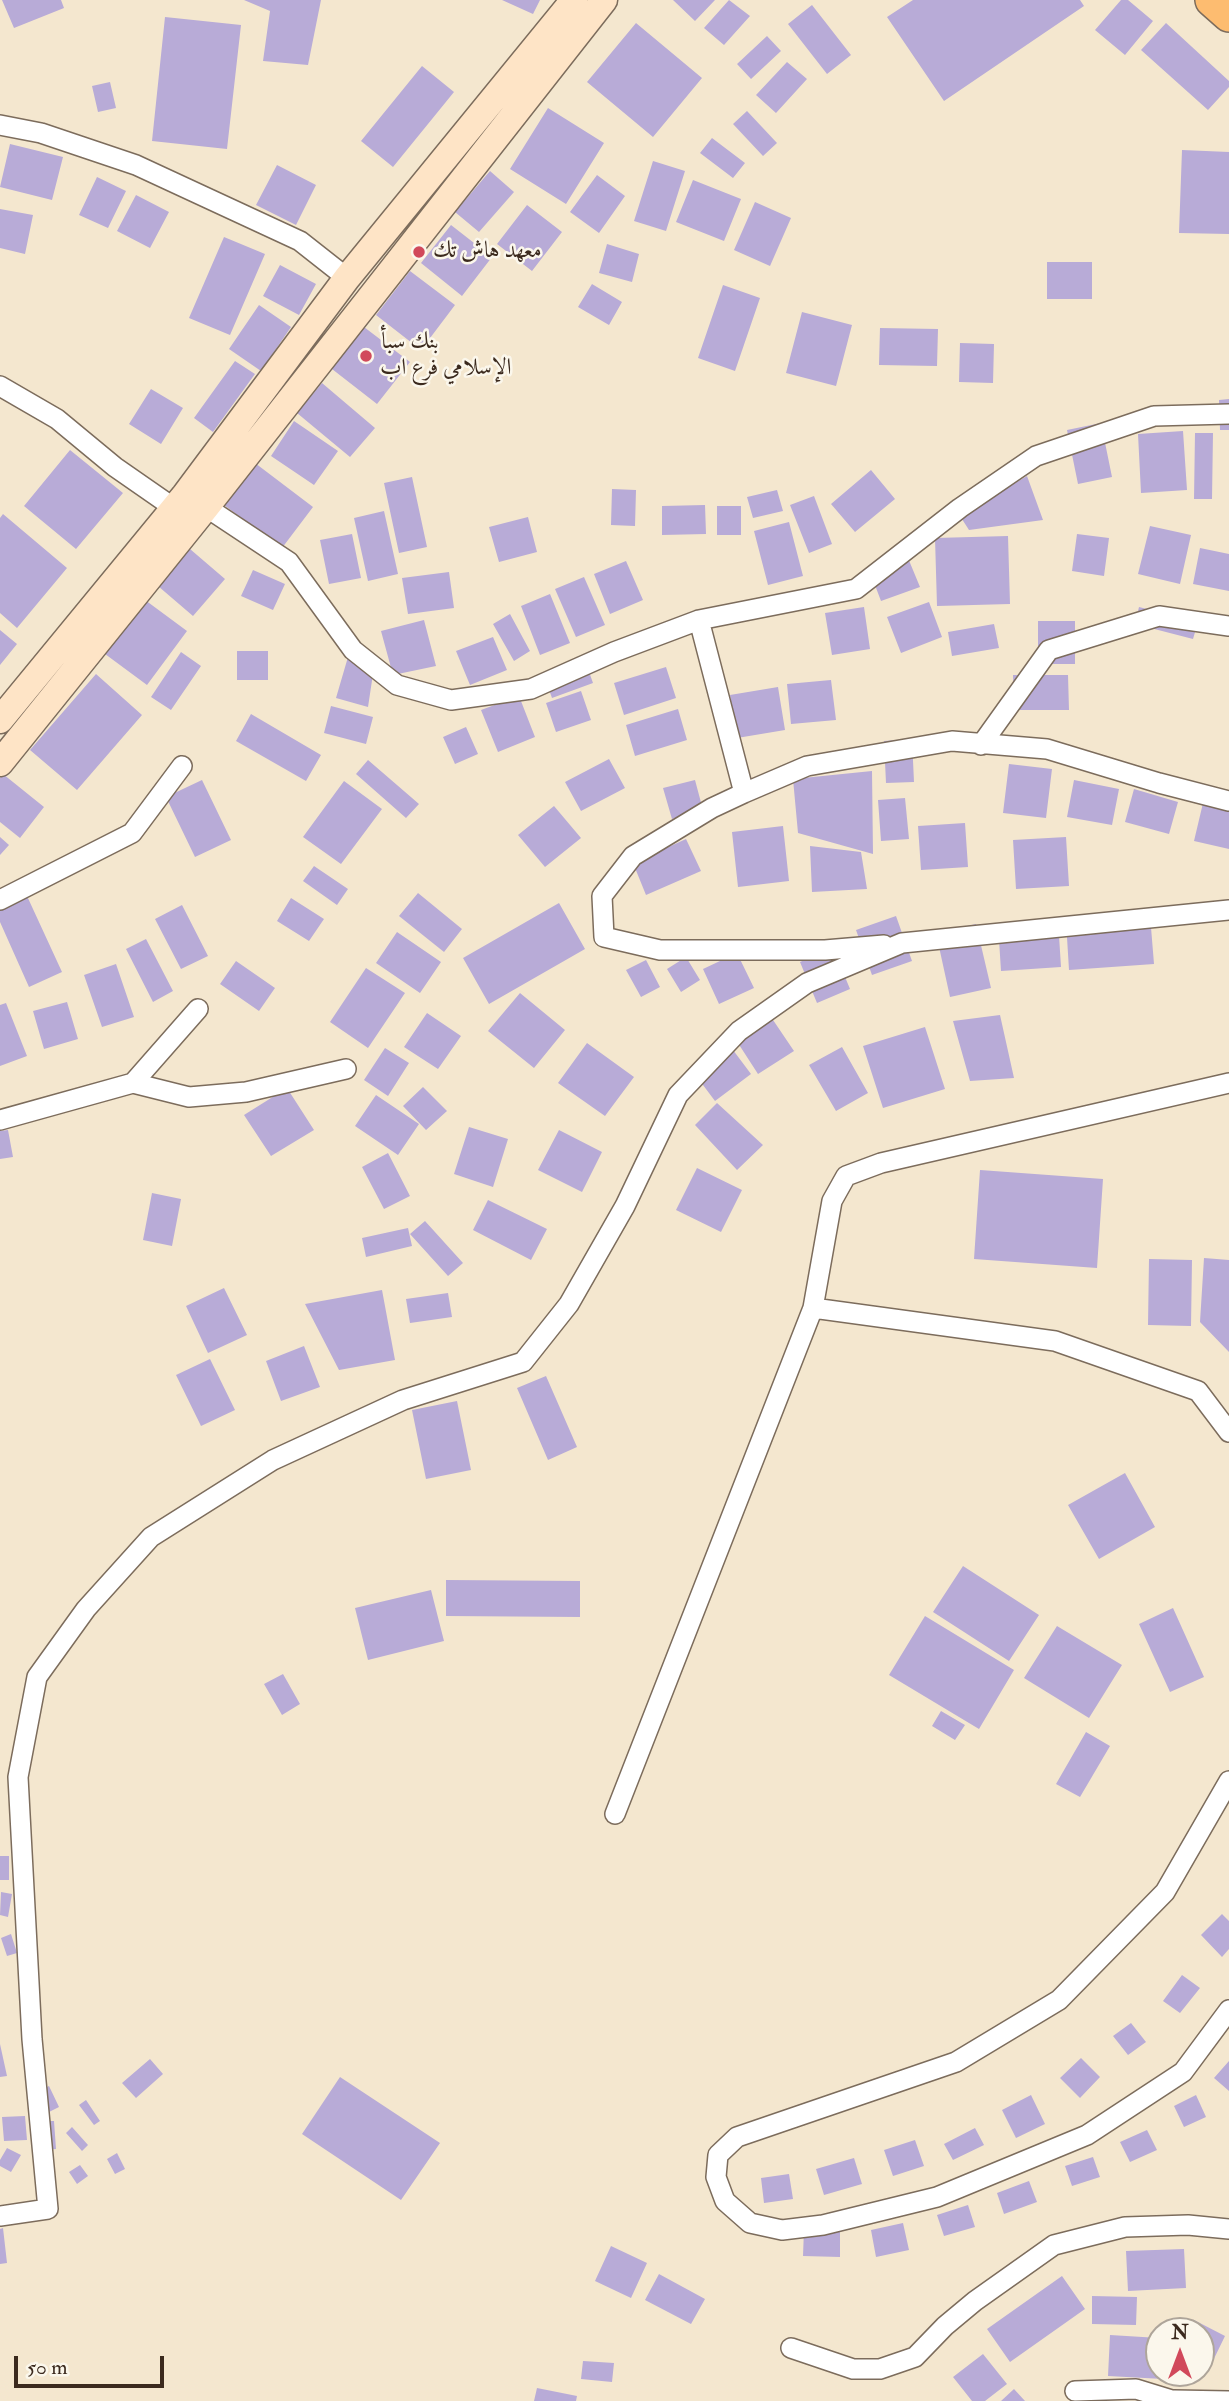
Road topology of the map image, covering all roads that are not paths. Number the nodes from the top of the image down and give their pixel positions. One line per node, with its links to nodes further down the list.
1 (574, 0): 6 (street)
2 (604, 0): 10 (street)
3 (1212, 0): 4 (highway)
4 (1229, 15)
5 (0, 125): 6 (street)
6 (347, 278): 9 (street)
7 (0, 386): 9 (street)
8 (1229, 414): 11 (street)
9 (174, 508): 13 (street)
10 (206, 508): 11 (street); 15 (street)
11 (699, 620): 17 (street)
12 (1229, 626): 14 (street)
13 (0, 720)
14 (981, 745): 17 (street); 18 (street)
15 (0, 763)
16 (182, 766): 19 (street)
17 (744, 793): 21 (street)
18 (1229, 801)
19 (0, 900)
20 (1229, 910): 21 (street)
21 (902, 943): 32 (street)
22 (198, 1009): 24 (street)
23 (346, 1069): 24 (street)
24 (133, 1083): 26 (street)
25 (1229, 1083): 27 (street)
26 (0, 1121)
27 (813, 1308): 28 (street); 30 (street)
28 (1229, 1432)
29 (1229, 1781): 31 (street)
30 (615, 1814)
31 (1229, 2010)
32 (0, 2216)
33 (1229, 2229): 34 (street)
34 (791, 2348)
35 (1074, 2391): 36 (street)
36 (1175, 2401): 37 (street)
37 (1229, 2401)

